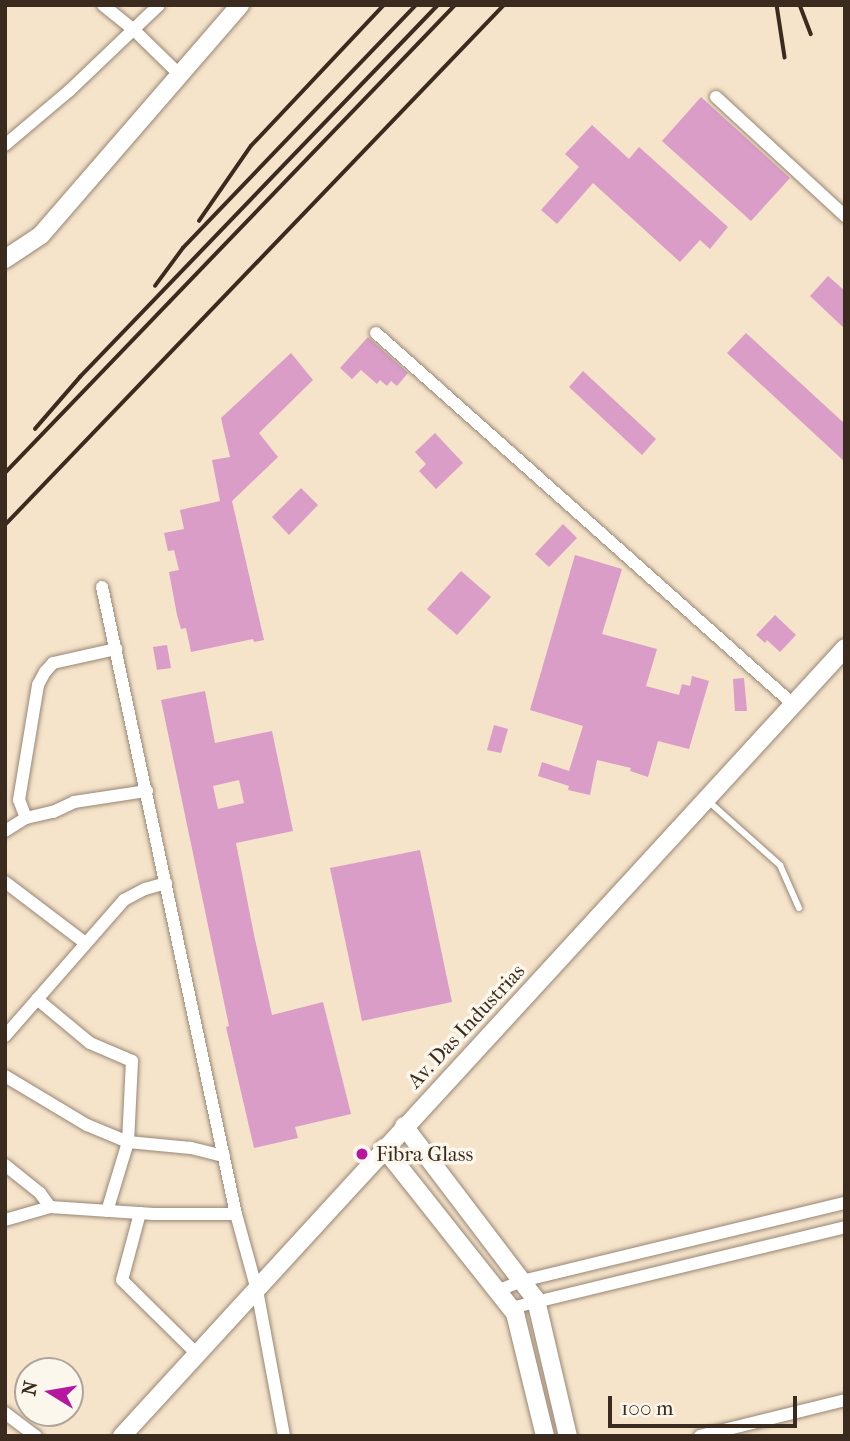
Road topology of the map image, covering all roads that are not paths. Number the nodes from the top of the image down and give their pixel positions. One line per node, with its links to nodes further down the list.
1 (103, 5): 4 (street)
2 (159, 5): 4 (street)
3 (240, 5): 5 (main road)
4 (134, 30): 5 (street); 7 (street)
5 (180, 75): 9 (main road)
6 (716, 97): 8 (street)
7 (5, 145)
8 (845, 216)
9 (5, 259)
10 (376, 333): 14 (street)
11 (103, 587): 13 (street)
12 (845, 648): 14 (main road, Av. Das Industrias)
13 (116, 649): 15 (street); 17 (street)
14 (794, 705): 16 (main road, Av. Das Industrias)
15 (146, 792): 17 (street); 20 (street)
16 (707, 800): 21 (lane); 26 (main road, Av. Das Industrias)
17 (26, 818): 18 (street)
18 (5, 831)
19 (5, 882): 22 (street)
20 (166, 883): 22 (street); 29 (street)
21 (799, 908)
22 (84, 942): 23 (street)
23 (37, 999): 24 (street); 27 (street)
24 (5, 1036)
25 (5, 1076): 27 (street)
26 (404, 1126): 28 (main road, Av. Das Industrias); 38 (main road)
27 (128, 1142): 29 (street); 33 (street)
28 (384, 1148): 39 (main road, Av. Das Industrias); 40 (main road)
29 (224, 1156): 35 (street)
30 (5, 1165): 32 (street)
31 (845, 1203): 38 (street)
32 (50, 1207): 33 (street); 36 (street)
33 (107, 1211): 34 (street)
34 (140, 1213): 35 (street); 43 (street)
35 (236, 1214): 39 (street)
36 (5, 1220)
37 (845, 1227): 41 (street)
38 (522, 1281): 40 (street); 41 (main road)
39 (257, 1290): 43 (main road, Av. Das Industrias); 48 (street)
40 (497, 1292): 42 (main road)
41 (536, 1300): 42 (street); 50 (main road)
42 (511, 1308): 49 (main road)
43 (197, 1354): 47 (main road, Av. Das Industrias)
44 (845, 1400): 51 (street)
45 (5, 1413): 46 (street)
46 (36, 1436)
47 (122, 1436)
48 (284, 1436)
49 (545, 1436)
50 (568, 1436)
51 (700, 1436)

